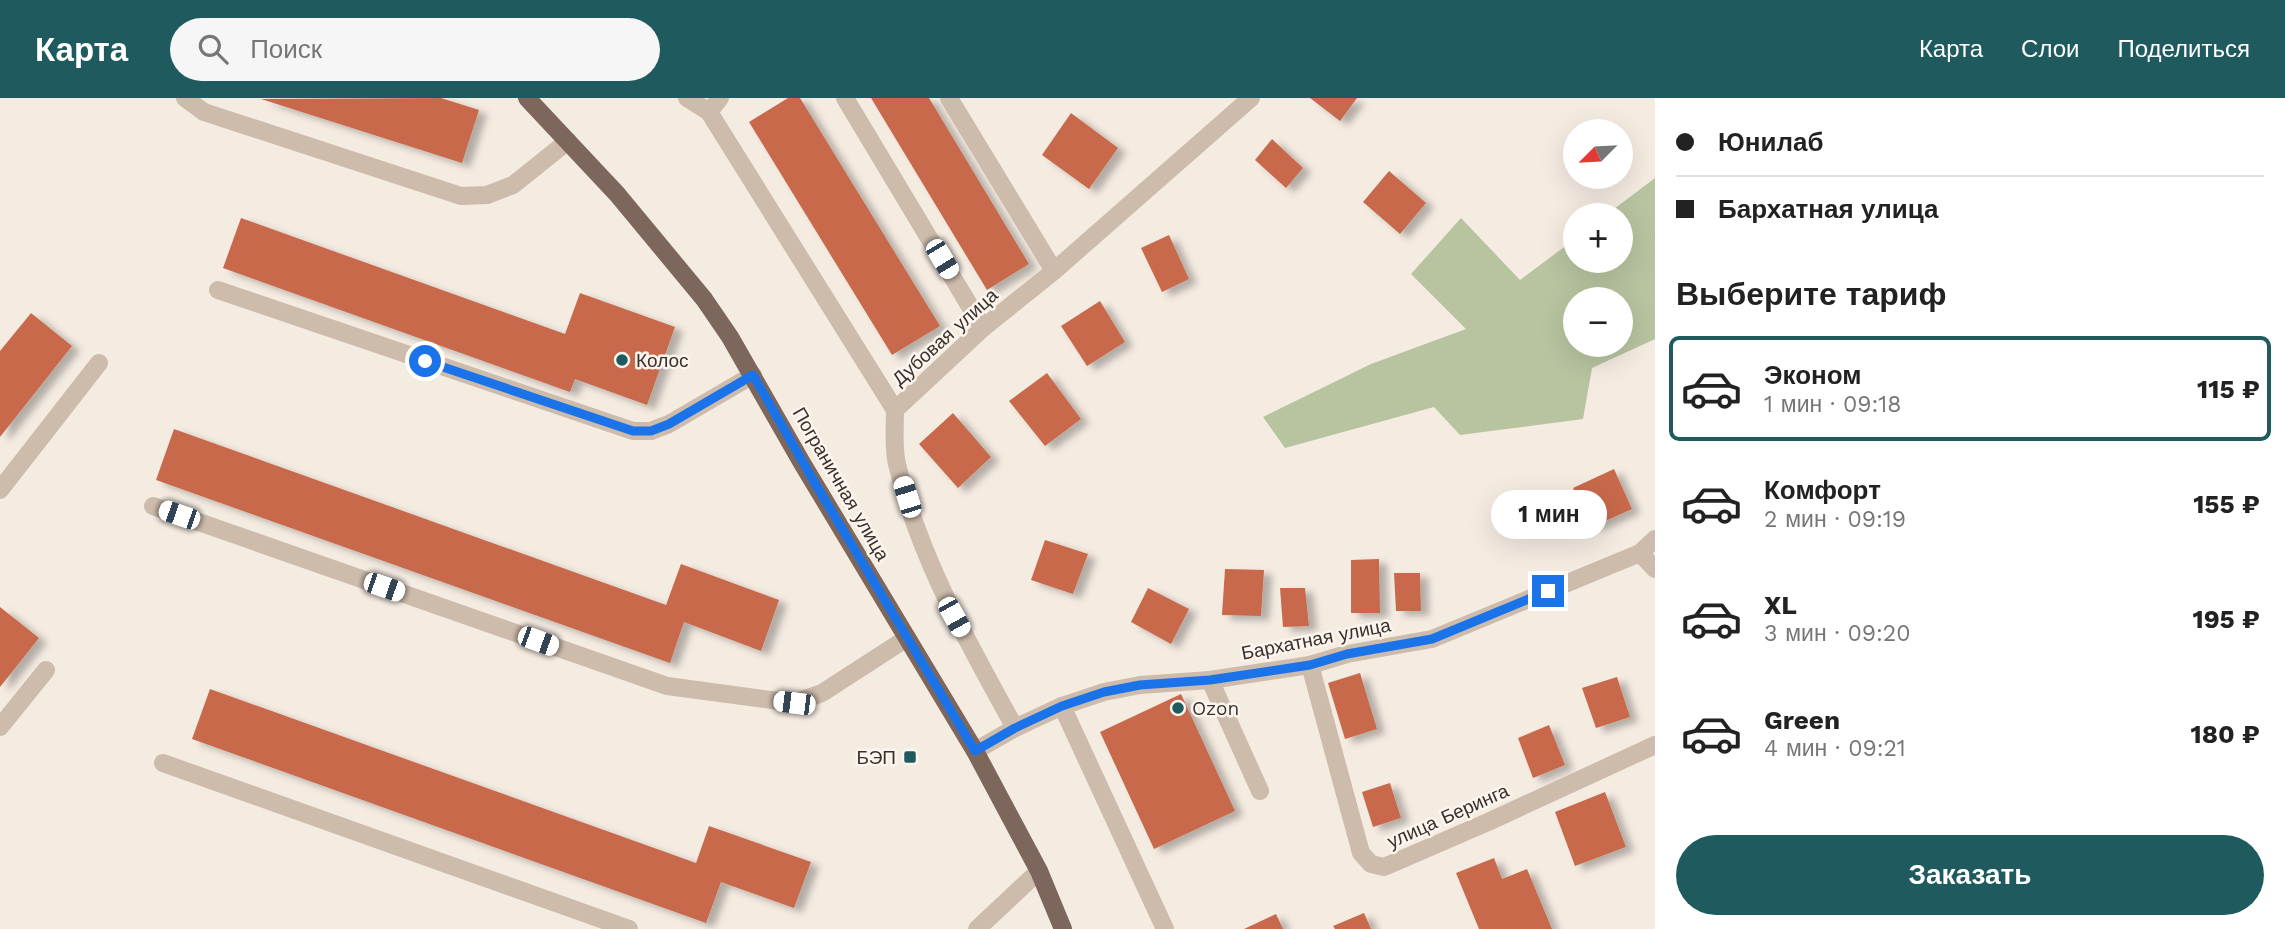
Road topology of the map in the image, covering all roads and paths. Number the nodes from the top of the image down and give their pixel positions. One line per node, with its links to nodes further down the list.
1 (185, 98): 8 (street)
2 (527, 98): 8 (main road, Пограничная улица)
3 (687, 98): 7 (street)
4 (845, 98): 11 (street)
5 (949, 98): 9 (street)
6 (1251, 98): 9 (street, Дубовая улица)
7 (715, 105): 14 (street)
8 (568, 141): 13 (main road, Пограничная улица)
9 (1054, 271): 11 (street, Дубовая улица)
10 (218, 290): 13 (street)
11 (983, 328): 14 (street, Дубовая улица)
12 (99, 363): 15 (street)
13 (753, 375): 20 (main road, Пограничная улица)
14 (895, 410): 26 (street, Дубовая улица)
15 (0, 490)
16 (153, 506): 20 (street)
17 (1655, 539): 18 (street, Бархатная улица)
18 (1640, 553): 19 (street); 21 (street, Бархатная улица)
19 (1655, 569)
20 (907, 638): 28 (main road, Пограничная улица)
21 (1310, 665): 23 (street, Бархатная улица); 27 (street, улица Беринга)
22 (46, 670): 25 (street)
23 (1210, 680): 24 (street, Бархатная улица); 30 (street)
24 (1062, 706): 26 (street, Бархатная улица); 35 (street)
25 (0, 727)
26 (1015, 728): 28 (street, Бархатная улица)
27 (1655, 745)
28 (975, 751): 31 (main road, Пограничная улица)
29 (163, 763): 32 (street)
30 (1260, 791)
31 (1039, 871): 33 (street); 34 (main road, Пограничная улица)
32 (629, 929)
33 (977, 929)
34 (1063, 929)
35 (1165, 929)

